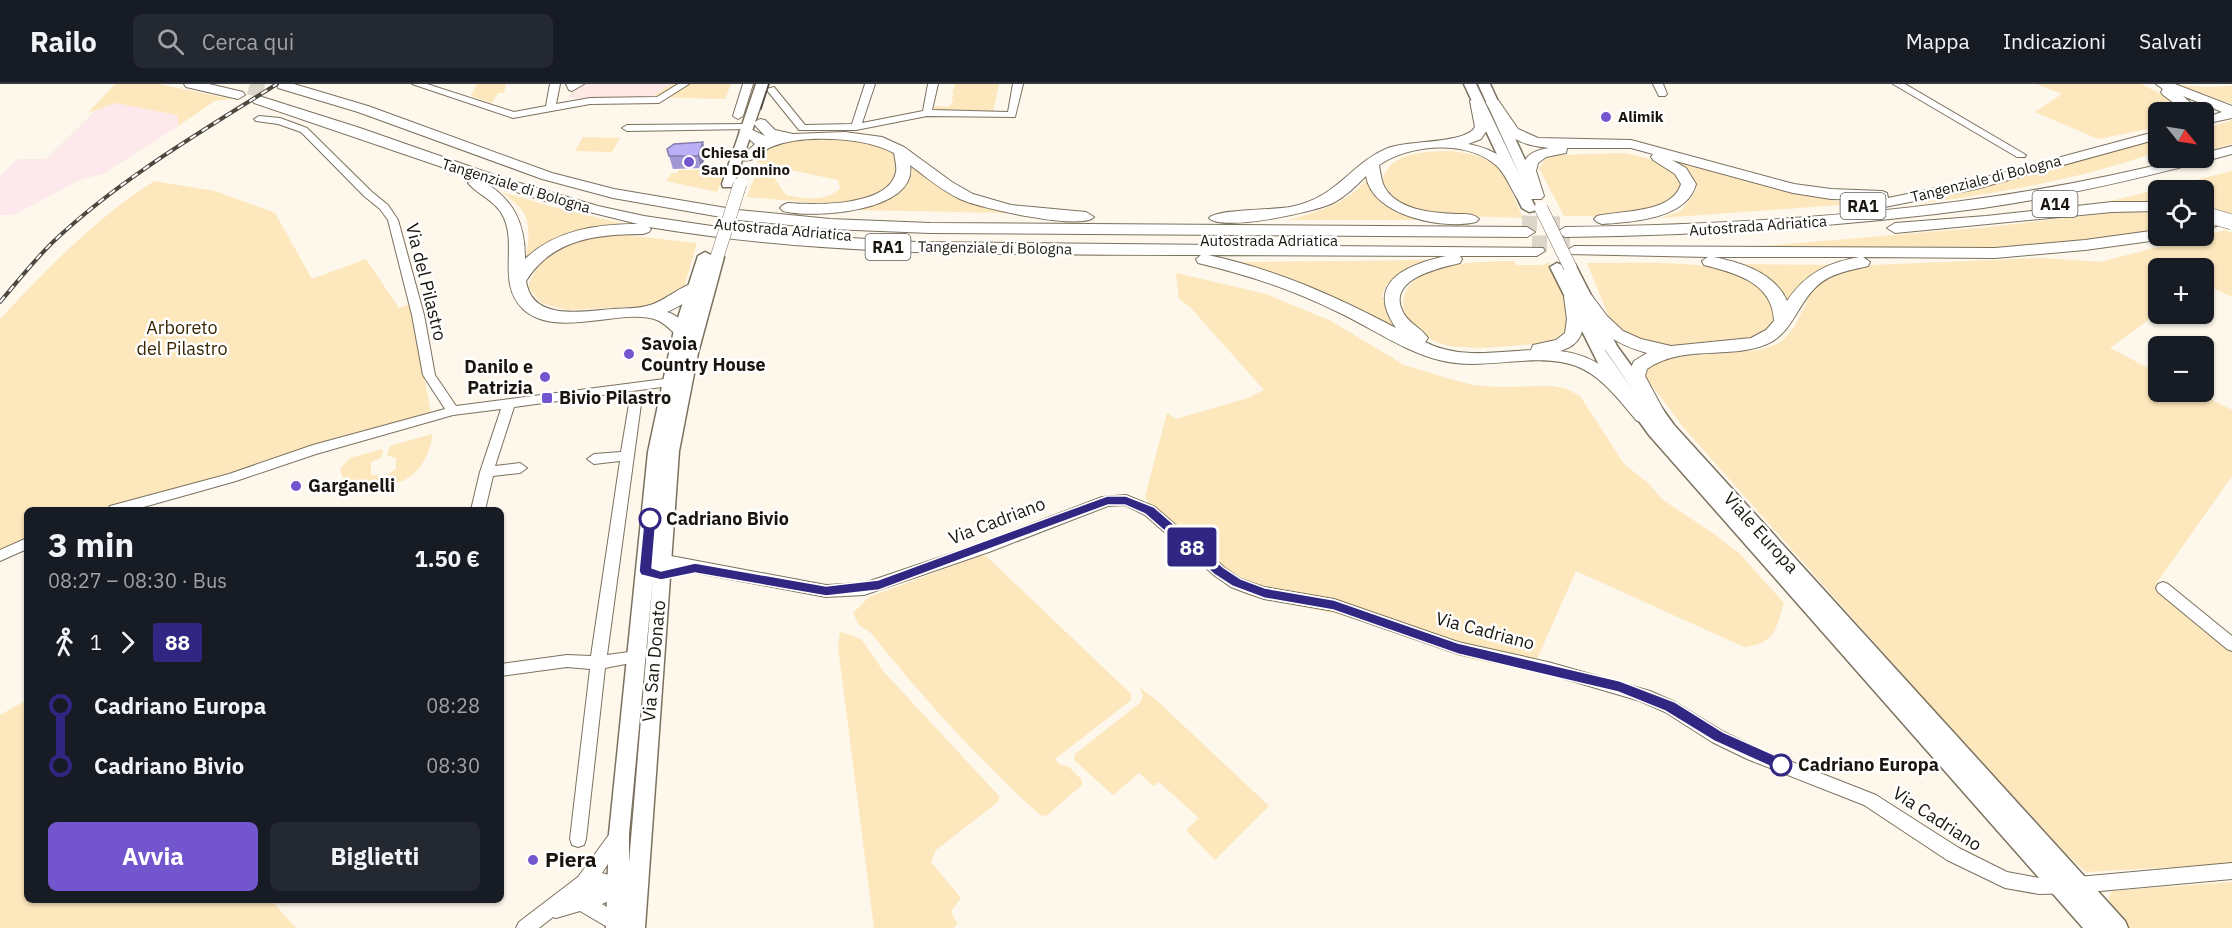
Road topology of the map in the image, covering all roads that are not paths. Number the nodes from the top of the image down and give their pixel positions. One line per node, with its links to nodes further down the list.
1 (191, 84): 19 (highway, Tangenziale di Bologna / RA1)
2 (315, 84): 45 (highway, Tangenziale di Bologna / RA1)
3 (417, 84): 24 (street)
4 (555, 84): 24 (street)
5 (570, 84): 6 (street)
6 (579, 84)
7 (684, 84): 24 (street)
8 (748, 84): 27 (street)
9 (870, 84): 31 (street)
10 (933, 84): 25 (street)
11 (1018, 84): 25 (street)
12 (1470, 84): 21 (main road, Viale Europa)
13 (1484, 84): 23 (main road, Viale Europa)
14 (1658, 84): 20 (street)
15 (1898, 84): 39 (street)
16 (2150, 84): 22 (highway)
17 (2163, 84): 26 (highway)
18 (768, 86): 31 (street); 32 (main road)
19 (256, 91): 40 (highway, Tangenziale di Bologna / RA1); 53 (highway, Autostrada Adriatica)
20 (1662, 94)
21 (1477, 101): 35 (highway); 46 (main road, Viale Europa)
22 (2181, 102)
23 (1493, 103): 44 (highway); 46 (main road, Viale Europa)
24 (551, 108)
25 (927, 113): 31 (street)
26 (2230, 113): 29 (highway)
27 (738, 116)
28 (259, 119): 69 (street, Via del Pilastro)
29 (2214, 119)
30 (627, 128): 32 (street)
31 (856, 128)
32 (752, 130): 33 (highway); 37 (highway)
33 (777, 138): 37 (highway); 38 (highway)
34 (2148, 138): 44 (highway, Tangenziale di Bologna / RA1)
35 (1448, 145): 43 (highway); 46 (highway)
36 (2232, 150): 48 (highway, Autostrada Adriatica / A14)
37 (744, 152): 57 (main road, Via San Donato, bridge)
38 (902, 152): 45 (highway); 49 (highway)
39 (2021, 154)
40 (423, 156): 52 (highway, Tangenziale di Bologna / RA1); 58 (highway)
41 (2148, 160): 48 (highway)
42 (2232, 164): 50 (highway, Autostrada Adriatica / A14)
43 (1372, 166): 49 (highway); 53 (highway)
44 (1980, 182): 54 (highway, Tangenziale di Bologna / RA1)
45 (703, 202): 49 (highway, Tangenziale di Bologna / RA1)
46 (1532, 202): 54 (main road, Viale Europa, bridge); 54 (highway)
47 (2148, 207): 50 (highway)
48 (1916, 213): 54 (highway, Autostrada Adriatica / A14)
49 (1145, 220): 53 (highway, Tangenziale di Bologna / RA1)
50 (1875, 229): 54 (highway, Autostrada Adriatica / A14)
51 (2148, 236): 56 (highway)
52 (761, 239): 55 (highway, Tangenziale di Bologna / RA1); 58 (highway)
53 (1531, 241): 55 (highway, Tangenziale di Bologna / RA1); 60 (highway)
54 (1566, 245): 56 (highway); 60 (main road, Viale Europa); 63 (highway)
55 (1067, 249): 70 (highway)
56 (1995, 253): 63 (highway)
57 (711, 256): 59 (main road, Via San Donato); 61 (main road, Via San Donato)
58 (518, 281): 62 (highway)
59 (694, 287): 61 (main road, Via San Donato); 62 (highway)
60 (1578, 297): 65 (highway); 70 (main road, Viale Europa)
61 (694, 310): 62 (highway); 64 (main road, Via San Donato); 66 (main road, Via San Donato)
62 (655, 311): 64 (highway)
63 (1783, 322): 65 (highway)
64 (681, 330): 66 (main road, Via San Donato)
65 (1670, 351): 70 (highway)
66 (675, 382): 67 (street); 79 (main road, Via San Donato)
67 (509, 403): 69 (street); 74 (street)
68 (635, 404): 71 (street)
69 (453, 411): 75 (street)
70 (1650, 415): 90 (main road, Viale Europa); 91 (main road, Viale Europa)
71 (627, 456): 72 (street); 83 (street)
72 (594, 459)
73 (520, 468): 74 (street)
74 (487, 472): 76 (street)
75 (126, 507)
76 (479, 507)
77 (24, 544): 78 (street)
78 (0, 556)
79 (653, 570): 82 (main road, Via San Donato); 89 (main road, Via San Donato); 90 (street, Via Cadriano)
80 (2163, 588): 81 (street)
81 (2232, 645)
82 (636, 657): 83 (street, Via San Donato); 85 (main road, Via San Donato)
83 (598, 663): 84 (street, Via San Donato); 86 (street)
84 (504, 670)
85 (619, 834): 88 (street); 89 (main road, Via San Donato)
86 (578, 839)
87 (2232, 871): 91 (street, Via Cadriano)
88 (584, 883): 89 (street); 93 (street)
89 (628, 885): 92 (street); 94 (main road, Via San Donato)
90 (2058, 885): 91 (street, Via Cadriano); 96 (main road, Viale Europa)
91 (2078, 885): 97 (main road, Viale Europa)
92 (578, 902): 93 (street); 94 (street)
93 (543, 916): 95 (street)
94 (617, 923)
95 (525, 928)
96 (2097, 928)
97 (2117, 928)

